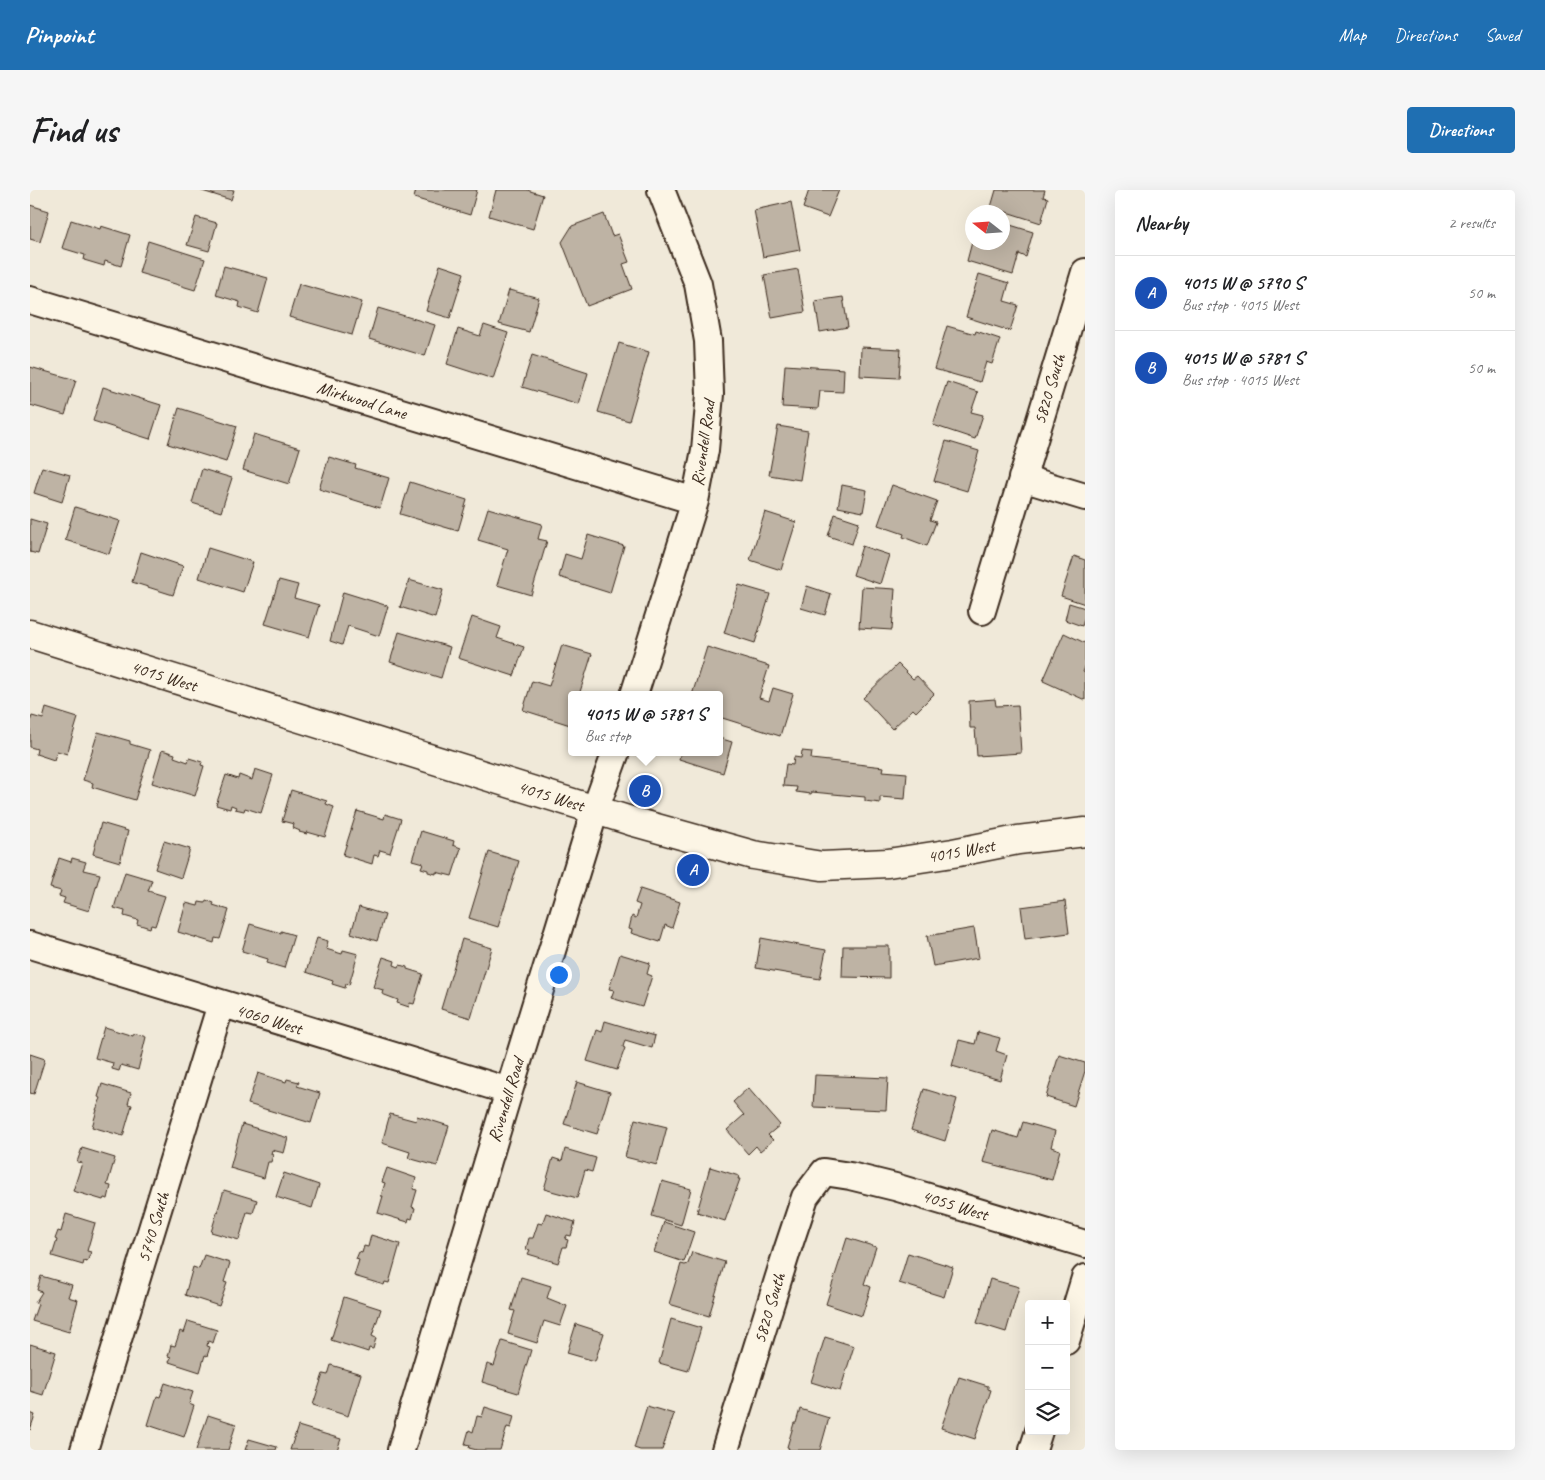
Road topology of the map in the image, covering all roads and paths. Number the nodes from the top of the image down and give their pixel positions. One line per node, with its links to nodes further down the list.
1 (662, 190): 6 (street, Rivendell Road)
2 (1085, 272): 4 (street, 5820 South)
3 (30, 300): 6 (street, Mirkwood Lane)
4 (1022, 478): 5 (street); 7 (street, 5820 South)
5 (1085, 497)
6 (695, 501): 9 (street, Rivendell Road)
7 (982, 611)
8 (30, 634): 11 (street, 4015 West)
9 (635, 691)
10 (615, 756): 11 (street, Rivendell Road)
11 (596, 810): 12 (street, 4015 West); 15 (street, Rivendell Road)
12 (1085, 832)
13 (30, 945): 14 (street, 4060 West)
14 (221, 1004): 15 (street, 4060 West); 21 (street, 5740 South)
15 (509, 1091): 22 (street, Rivendell Road)
16 (824, 1172): 17 (street, 4055 West); 23 (street, 5820 South)
17 (1085, 1244)
18 (1085, 1278): 19 (street)
19 (1070, 1327)
20 (1038, 1435): 24 (street)
21 (84, 1450)
22 (401, 1450)
23 (725, 1450)
24 (1033, 1450)

